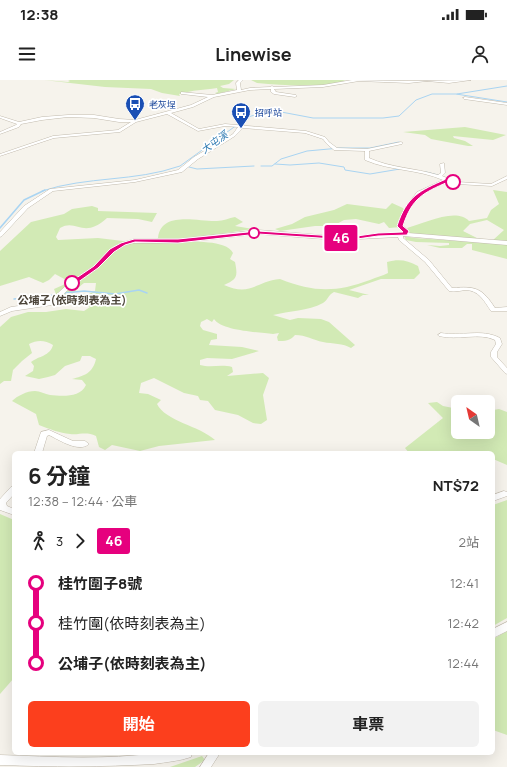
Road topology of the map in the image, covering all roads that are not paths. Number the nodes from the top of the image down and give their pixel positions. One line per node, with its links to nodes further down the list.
1 (241, 80): 4 (street)
2 (469, 80): 3 (street)
3 (272, 88): 4 (street); 7 (street)
4 (239, 90): 6 (street)
5 (182, 93): 6 (street)
6 (213, 96): 10 (street)
7 (295, 96)
8 (465, 98): 9 (street)
9 (507, 104)
10 (168, 113): 12 (street); 14 (street)
11 (0, 117): 13 (street)
12 (135, 121): 13 (street); 18 (street)
13 (19, 122): 15 (street)
14 (240, 127): 17 (street); 24 (street)
15 (0, 133)
16 (401, 143): 17 (street)
17 (367, 150): 20 (street)
18 (0, 155)
19 (442, 164): 20 (street)
20 (439, 176): 22 (street)
21 (507, 177): 22 (street)
22 (447, 180): 23 (street)
23 (403, 234): 25 (street); 27 (street); 28 (street)
24 (0, 235)
25 (308, 235): 26 (street); 29 (street)
26 (318, 240)
27 (507, 243)
28 (507, 309)
29 (0, 314)
30 (441, 335): 31 (street)
31 (507, 372)
32 (85, 444): 33 (street)
33 (39, 451)
34 (12, 491): 37 (street)
35 (504, 494): 36 (street)
36 (495, 497)
37 (12, 511)
38 (507, 626): 39 (street)
39 (495, 633)
40 (179, 755): 42 (street)
41 (214, 755): 43 (street)
42 (0, 760)
43 (205, 767)

